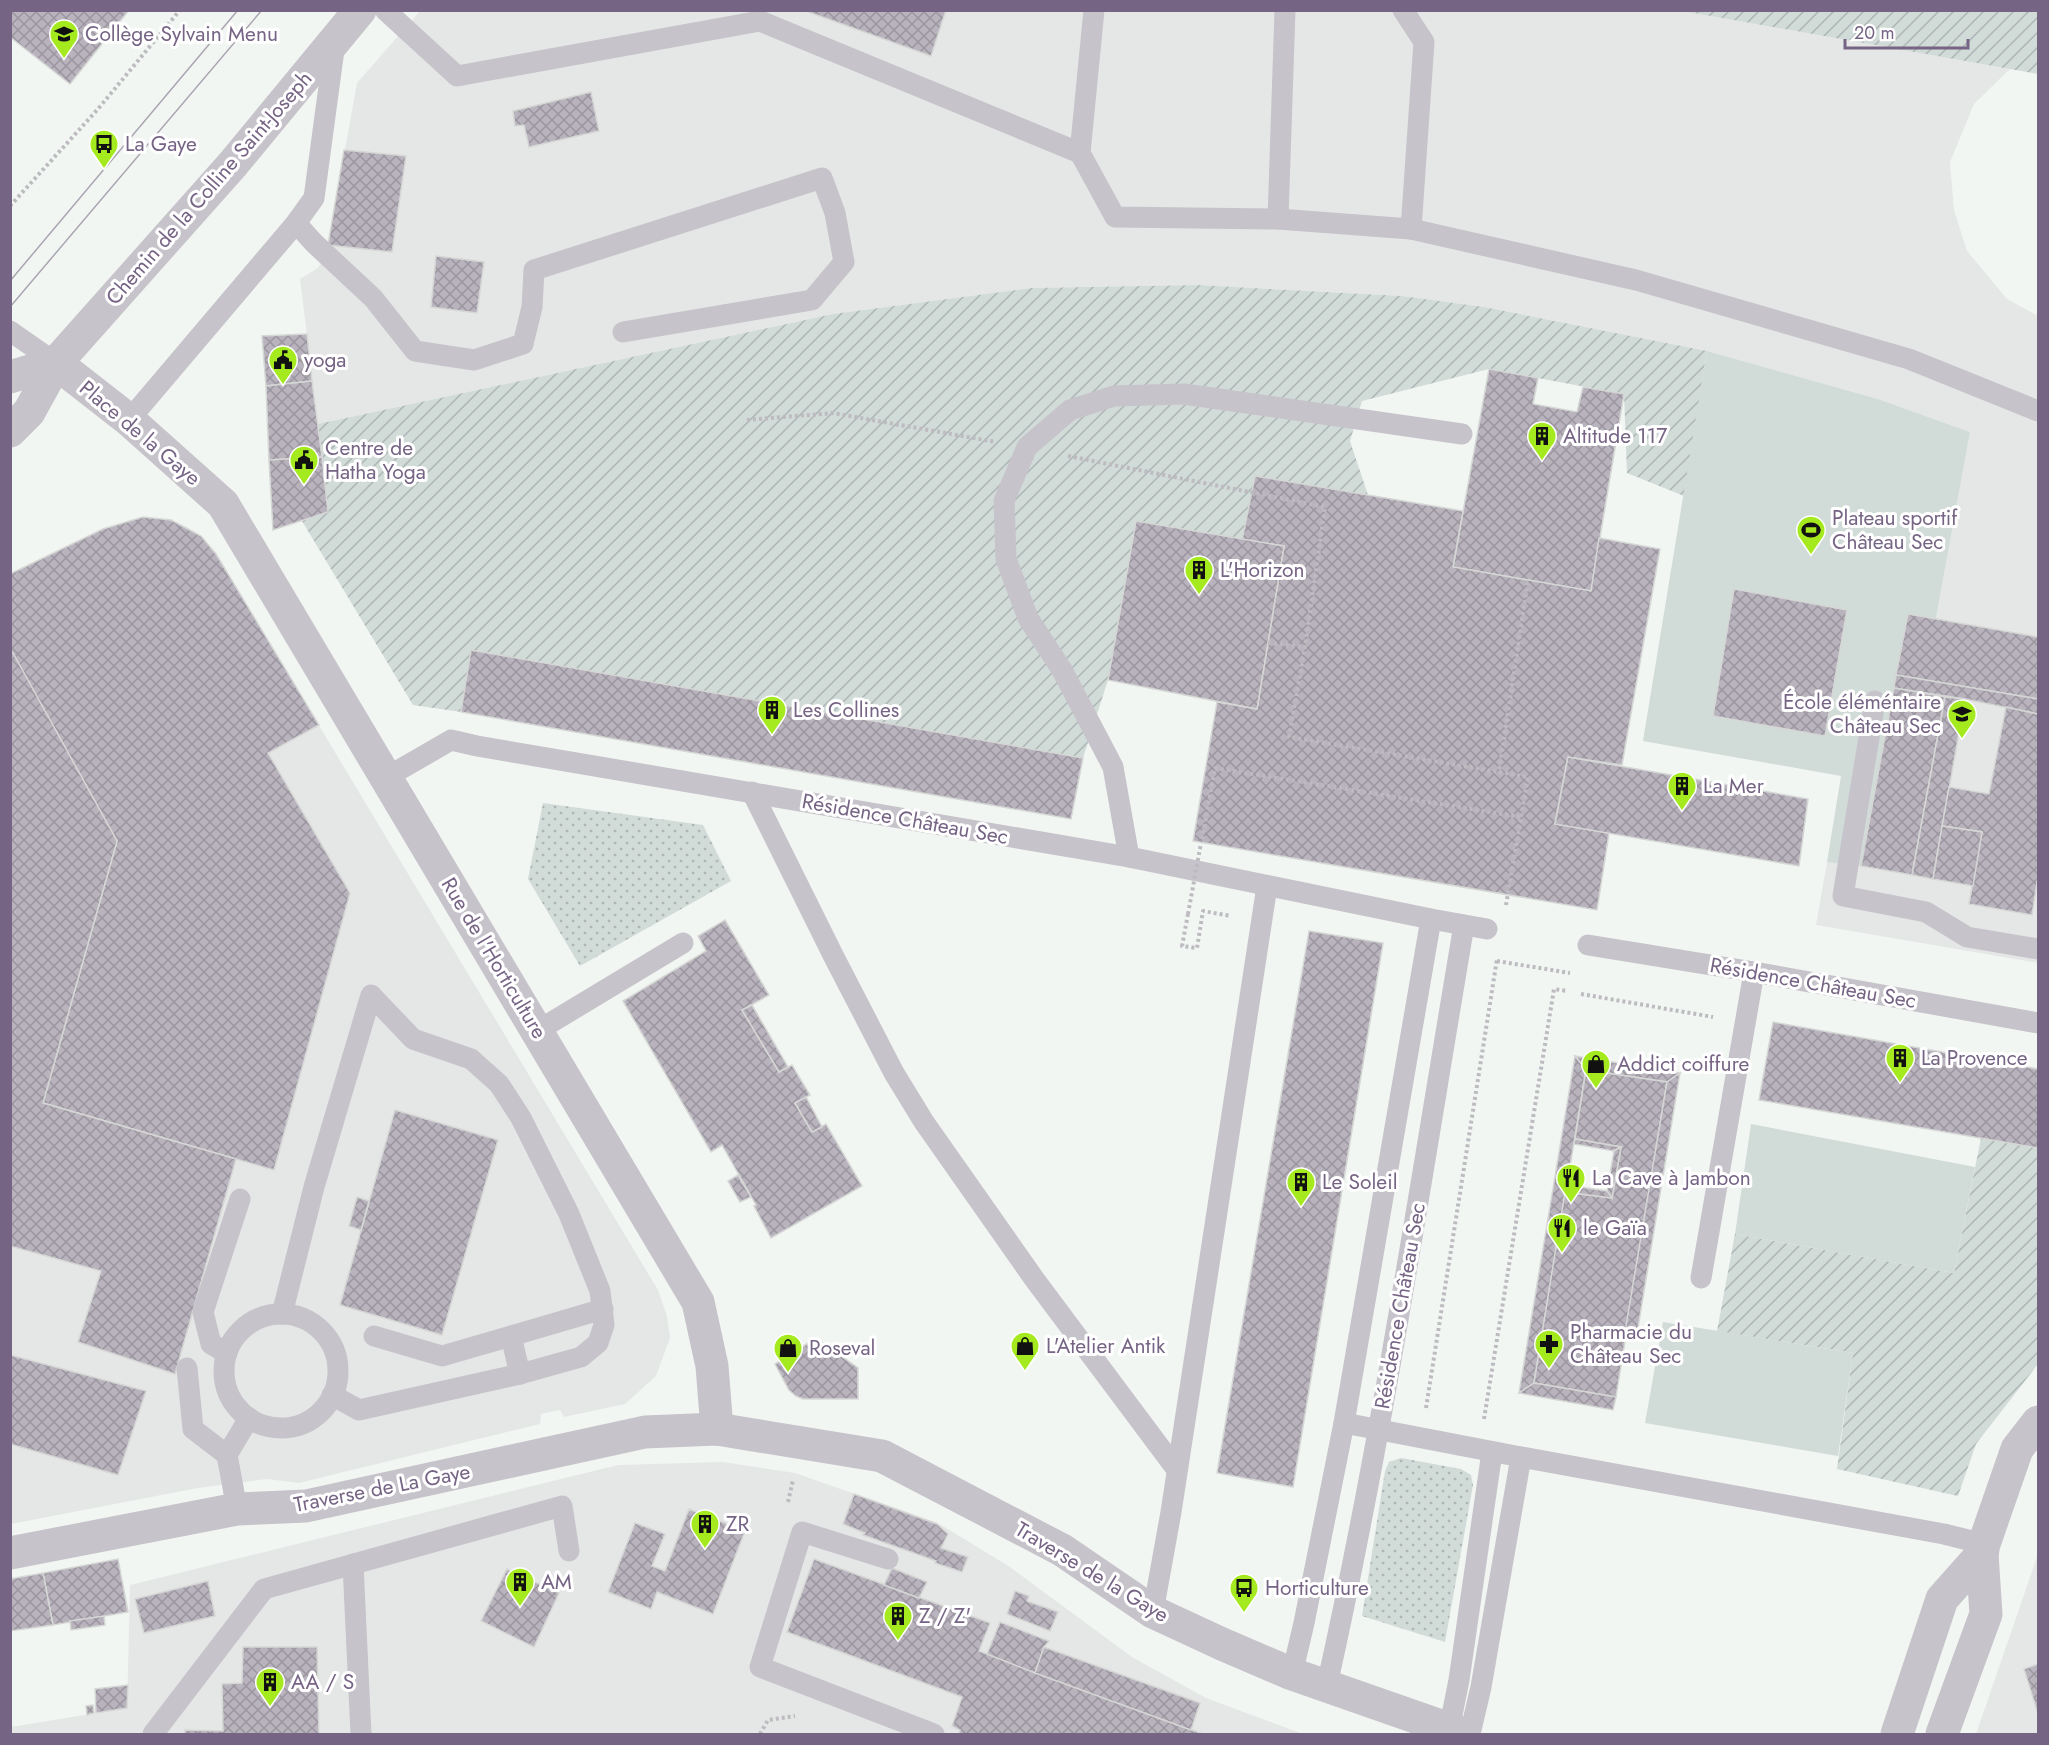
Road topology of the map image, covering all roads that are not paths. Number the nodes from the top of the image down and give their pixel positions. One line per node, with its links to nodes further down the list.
1 (360, 10): 6 (street, Chemin de la Colline Saint-Joseph)
2 (385, 10): 7 (lane)
3 (1094, 10): 7 (lane)
4 (1285, 10): 8 (lane)
5 (1403, 10): 10 (lane)
6 (335, 42): 9 (lane); 13 (street, Chemin de la Colline Saint-Joseph)
7 (1080, 153): 8 (lane)
8 (1278, 219): 10 (lane)
9 (296, 223): 12 (lane); 16 (lane)
10 (1411, 229): 15 (lane)
11 (10, 331): 13 (lane)
12 (623, 332)
13 (56, 363): 14 (street); 16 (street, Place de la Gaye); 17 (street)
14 (10, 377)
15 (2038, 411)
16 (129, 420): 19 (street, Place de la Gaye)
17 (10, 431)
18 (1461, 434): 23 (lane)
19 (223, 504): 21 (street, Rue de l'Horticulture)
20 (1875, 701): 30 (lane)
21 (387, 777): 22 (lane, Résidence Château Sec); 33 (street, Rue de l'Horticulture)
22 (752, 792): 23 (lane, Résidence Château Sec); 53 (lane)
23 (1129, 857): 24 (lane, Résidence Château Sec)
24 (1267, 886): 25 (lane, Résidence Château Sec); 53 (lane)
25 (1431, 919): 26 (lane, Résidence Château Sec); 46 (lane, Résidence Château Sec)
26 (1464, 925): 27 (lane, Résidence Château Sec); 48 (lane, Résidence Château Sec)
27 (1487, 929)
28 (683, 943): 33 (lane)
29 (1588, 945): 31 (lane, Résidence Château Sec)
30 (2038, 950)
31 (1754, 972): 32 (lane, Résidence Château Sec); 35 (lane)
32 (2038, 1023)
33 (537, 1031): 47 (street, Rue de l'Horticulture)
34 (240, 1199): 40 (lane)
35 (1701, 1278)
36 (603, 1309): 37 (lane); 39 (lane); 42 (lane)
37 (282, 1314): 40 (lane); 43 (lane)
38 (374, 1336): 39 (lane)
39 (511, 1336): 42 (lane)
40 (227, 1353): 44 (lane)
41 (187, 1368): 51 (lane)
42 (520, 1374): 43 (lane)
43 (332, 1395): 44 (lane)
44 (249, 1418): 51 (lane)
45 (2038, 1422): 50 (street)
46 (1344, 1423): 48 (lane); 61 (lane, Résidence Château Sec)
47 (717, 1429): 54 (street, Traverse de La Gaye); 60 (street, Traverse de la Gaye)
48 (1379, 1429): 49 (lane); 62 (lane, Résidence Château Sec)
49 (1492, 1452): 52 (lane); 63 (lane)
50 (2028, 1454): 55 (street)
51 (227, 1455): 54 (lane)
52 (1521, 1457): 55 (lane); 63 (lane)
53 (1177, 1470): 60 (lane)
54 (237, 1509): 57 (street, Traverse de La Gaye)
55 (1983, 1549): 67 (street); 68 (street)
56 (569, 1551): 59 (lane)
57 (10, 1553)
58 (888, 1559): 66 (lane)
59 (353, 1564): 64 (lane); 65 (lane)
60 (1153, 1612): 61 (street, Traverse de la Gaye)
61 (1292, 1674): 62 (street, Traverse de la Gaye)
62 (1328, 1685): 63 (street, Traverse de la Gaye)
63 (1461, 1733)
64 (153, 1734)
65 (361, 1734)
66 (934, 1734)
67 (1898, 1734)
68 (1942, 1734)

